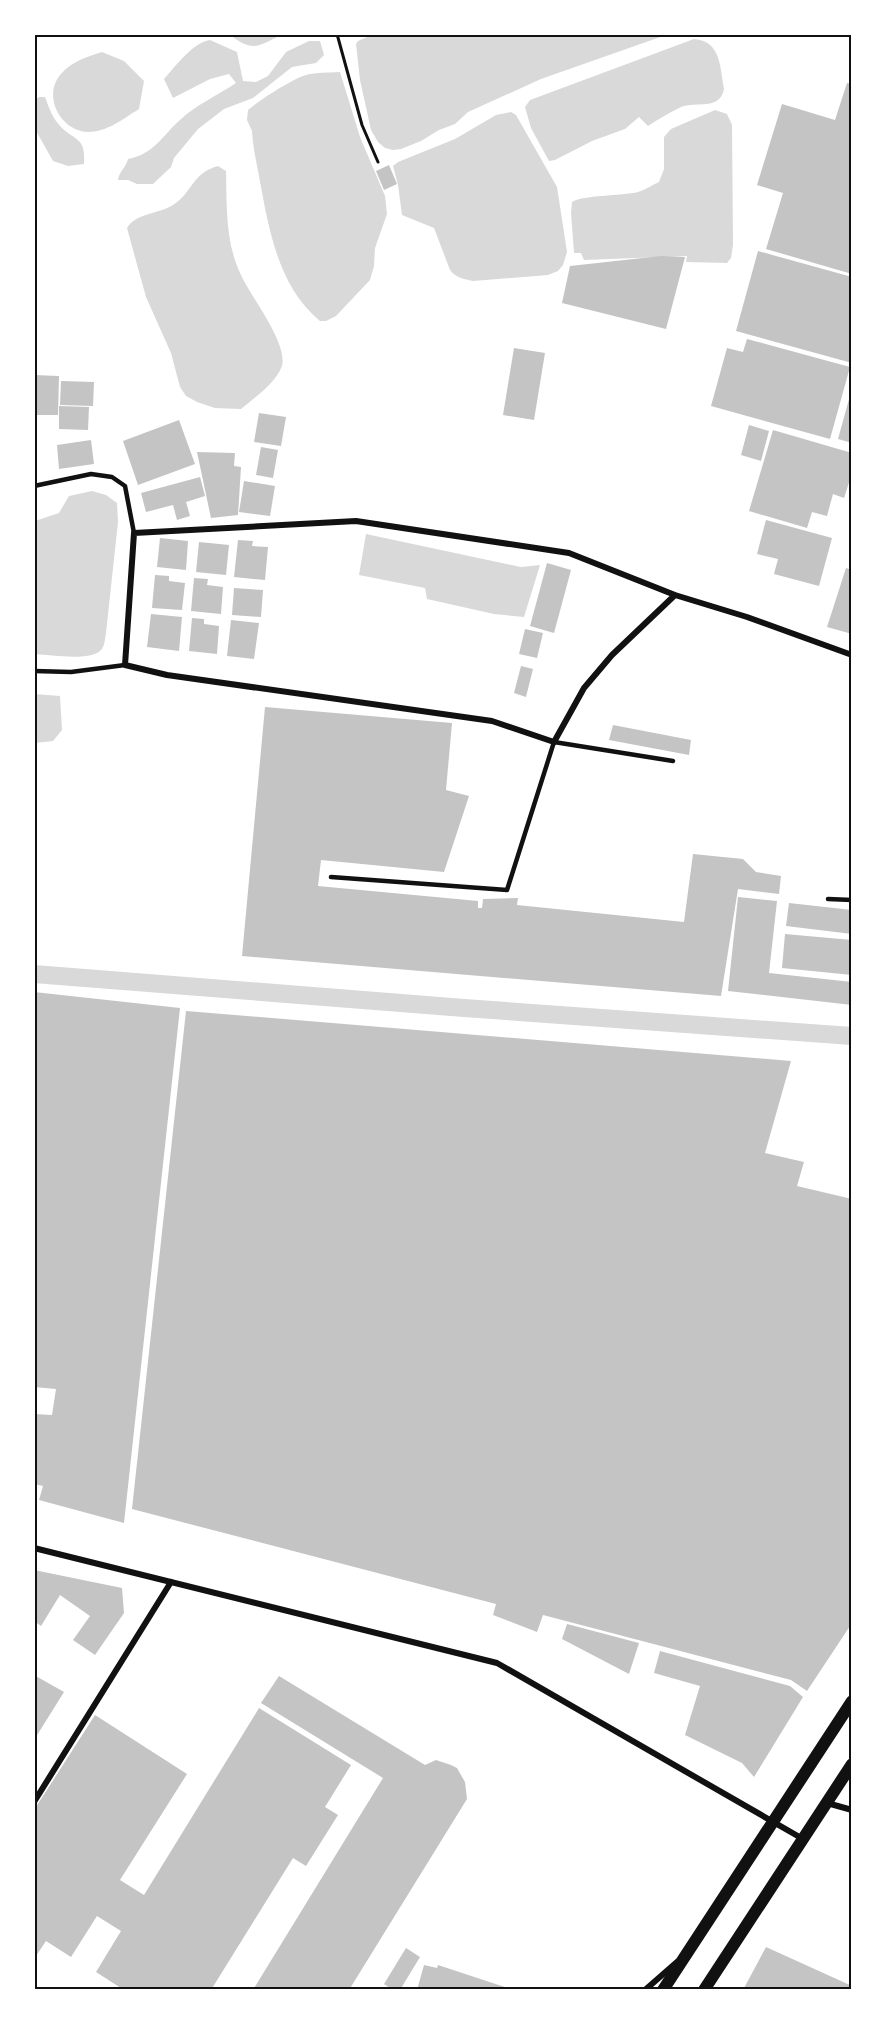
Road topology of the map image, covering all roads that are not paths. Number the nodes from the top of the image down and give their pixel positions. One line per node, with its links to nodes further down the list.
1 (34, 486): 2 (lane)
2 (134, 533): 3 (street); 5 (street)
3 (675, 595): 4 (street); 7 (street)
4 (852, 655)
5 (125, 665): 6 (lane); 7 (street)
6 (34, 671)
7 (554, 742): 8 (lane); 9 (lane)
8 (673, 761)
9 (331, 877)
10 (828, 899): 11 (lane)
11 (852, 900)
12 (34, 1548): 13 (street)
13 (171, 1582): 16 (street); 19 (street)
14 (852, 1701): 19 (main road)
15 (852, 1764): 17 (main road)
16 (34, 1802)
17 (827, 1802): 18 (street); 20 (main road)
18 (852, 1810)
19 (773, 1821): 20 (street); 21 (main road)
20 (804, 1839): 22 (main road)
21 (686, 1954): 23 (street); 24 (main road)
22 (717, 1970): 25 (main road); 26 (street)
23 (645, 1989)
24 (663, 1989)
25 (704, 1989)
26 (710, 1989)

